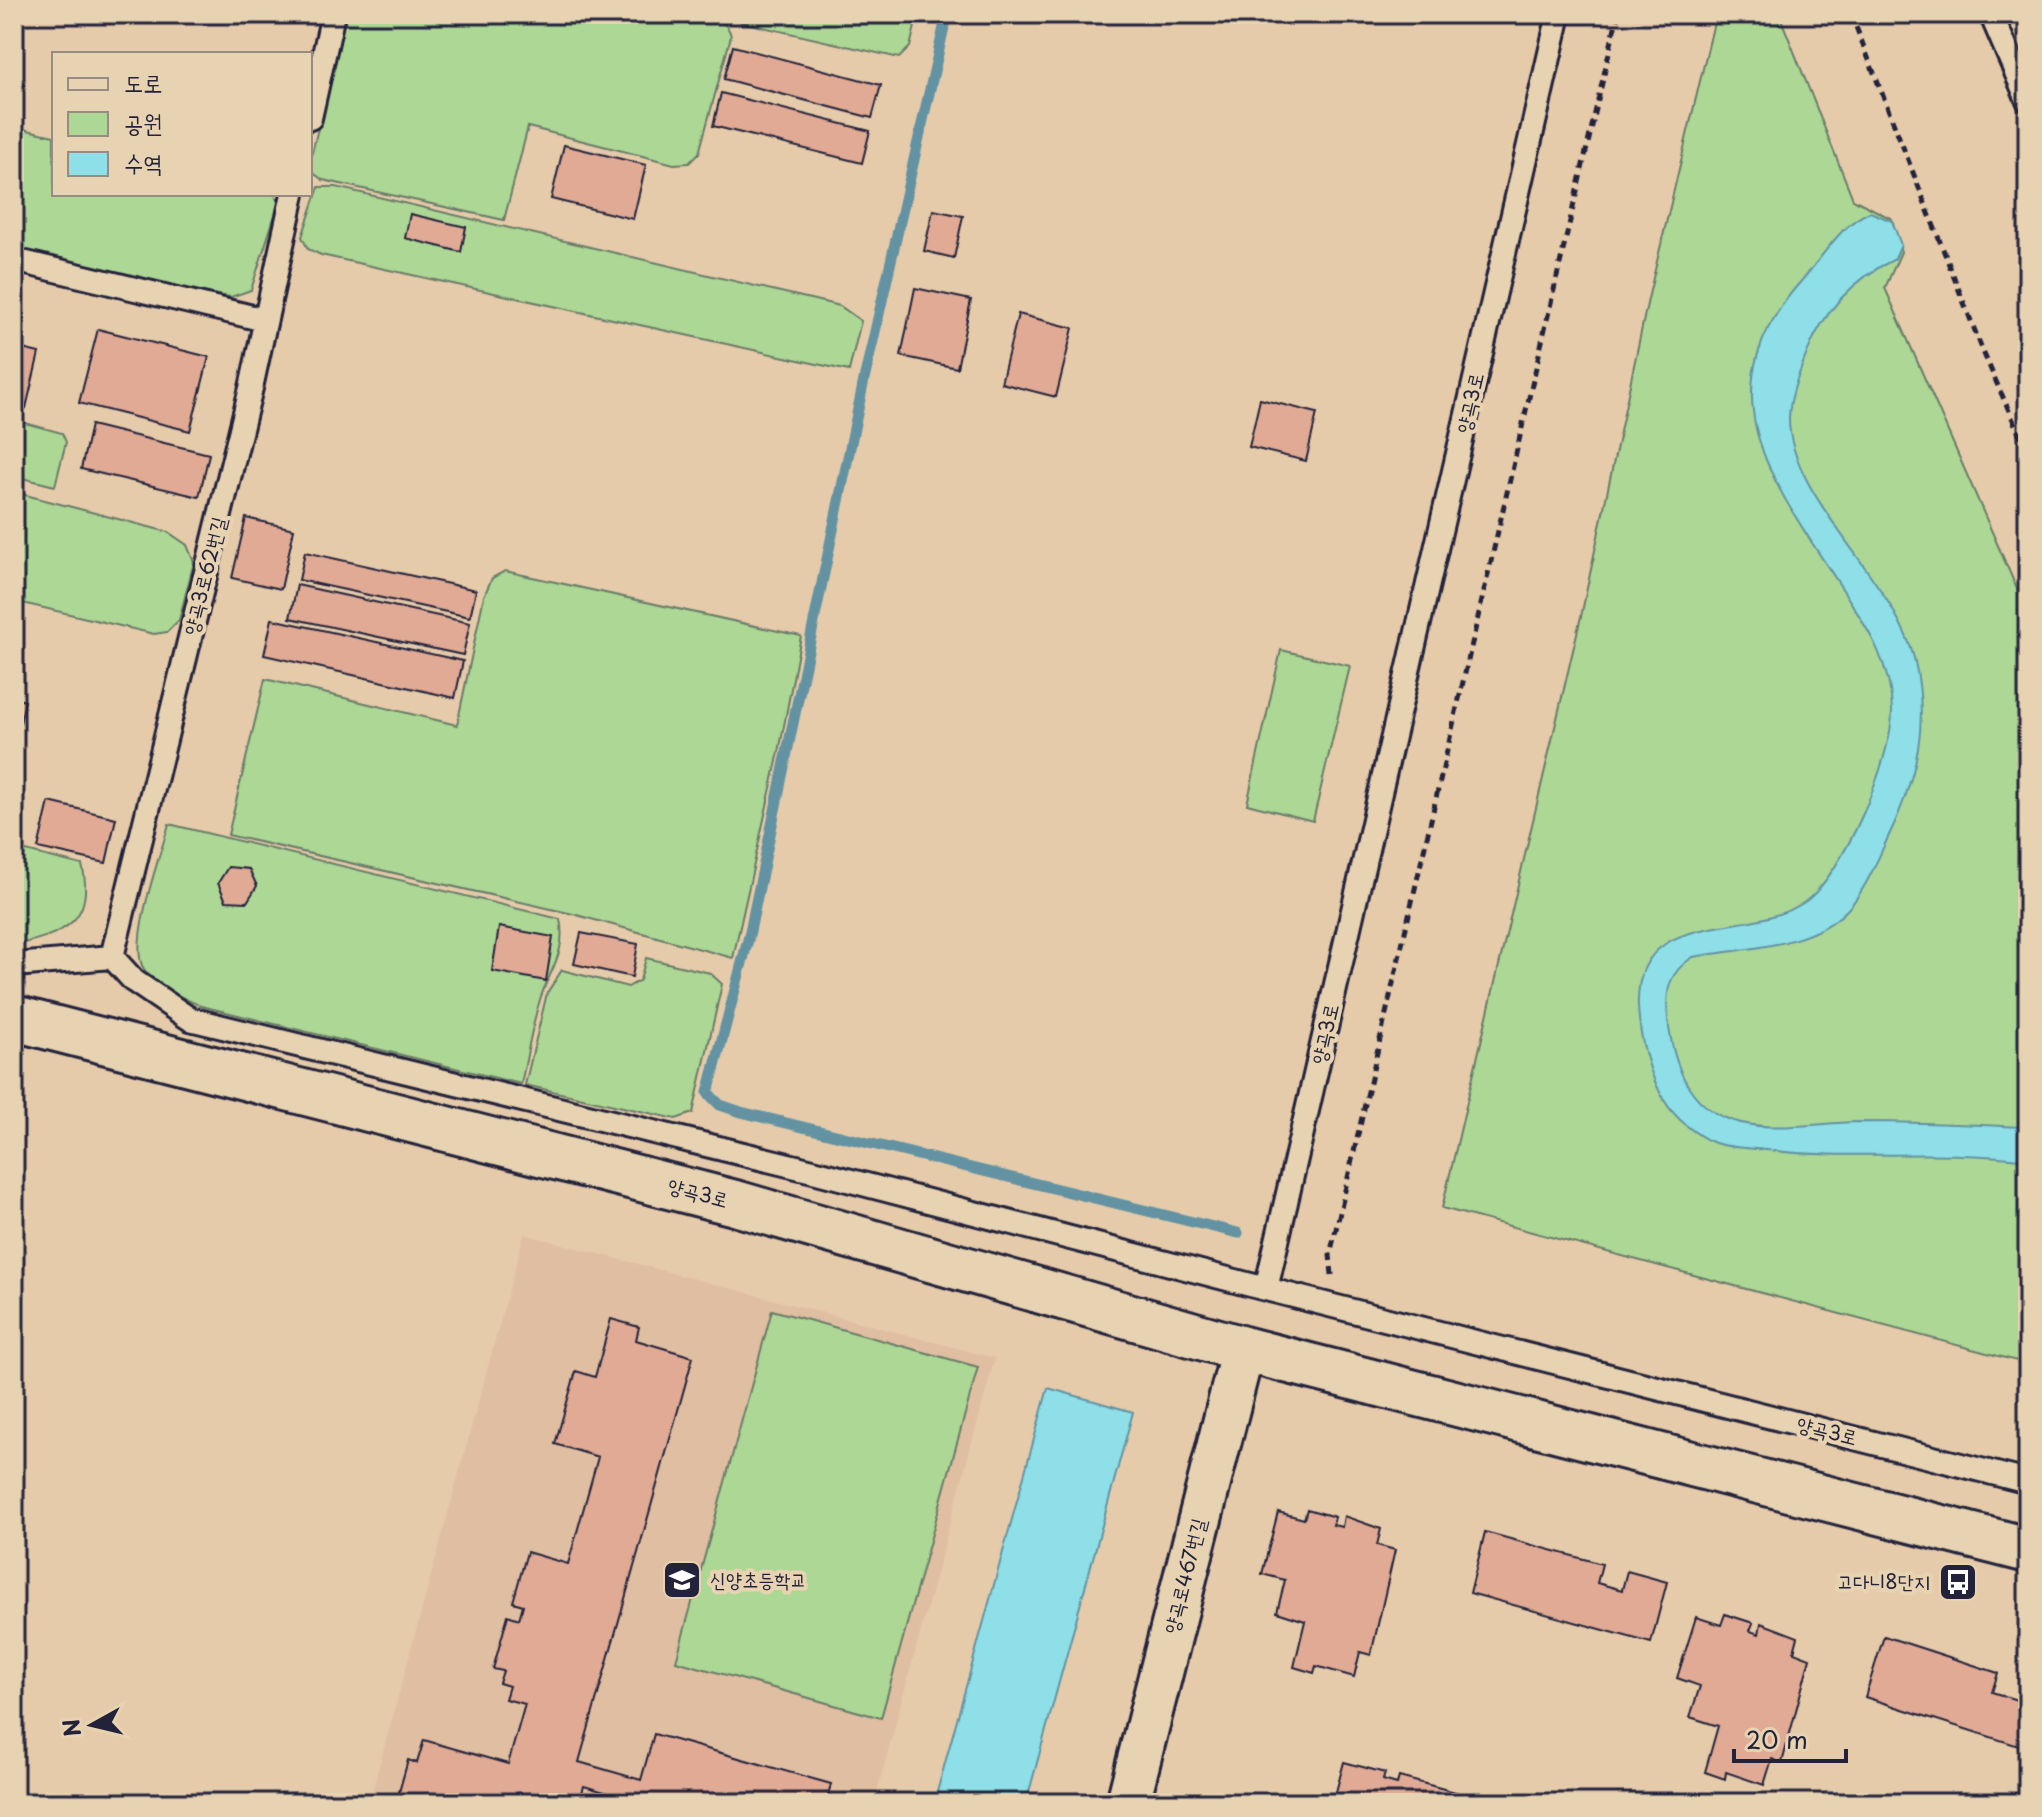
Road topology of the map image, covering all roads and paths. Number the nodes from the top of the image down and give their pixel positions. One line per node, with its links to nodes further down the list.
1 (333, 14): 7 (lane)
2 (1559, 14): 16 (lane, 양곡3로)
3 (1618, 14): 15 (path)
4 (1851, 14): 11 (path)
5 (1991, 14): 6 (lane)
6 (2028, 100)
7 (312, 109)
8 (293, 196): 10 (lane, 양곡3로62번길)
9 (14, 260): 10 (lane)
10 (265, 320): 12 (lane, 양곡3로62번길)
11 (2028, 454)
12 (112, 957): 13 (lane); 16 (lane)
13 (14, 965)
14 (14, 1018): 17 (street, 양곡3로)
15 (1343, 1285)
16 (1266, 1289): 18 (lane, 양곡3로)
17 (1243, 1349): 19 (street, 양곡3로); 20 (street, 양곡로467번길)
18 (2028, 1482)
19 (2028, 1550)
20 (1128, 1803)

